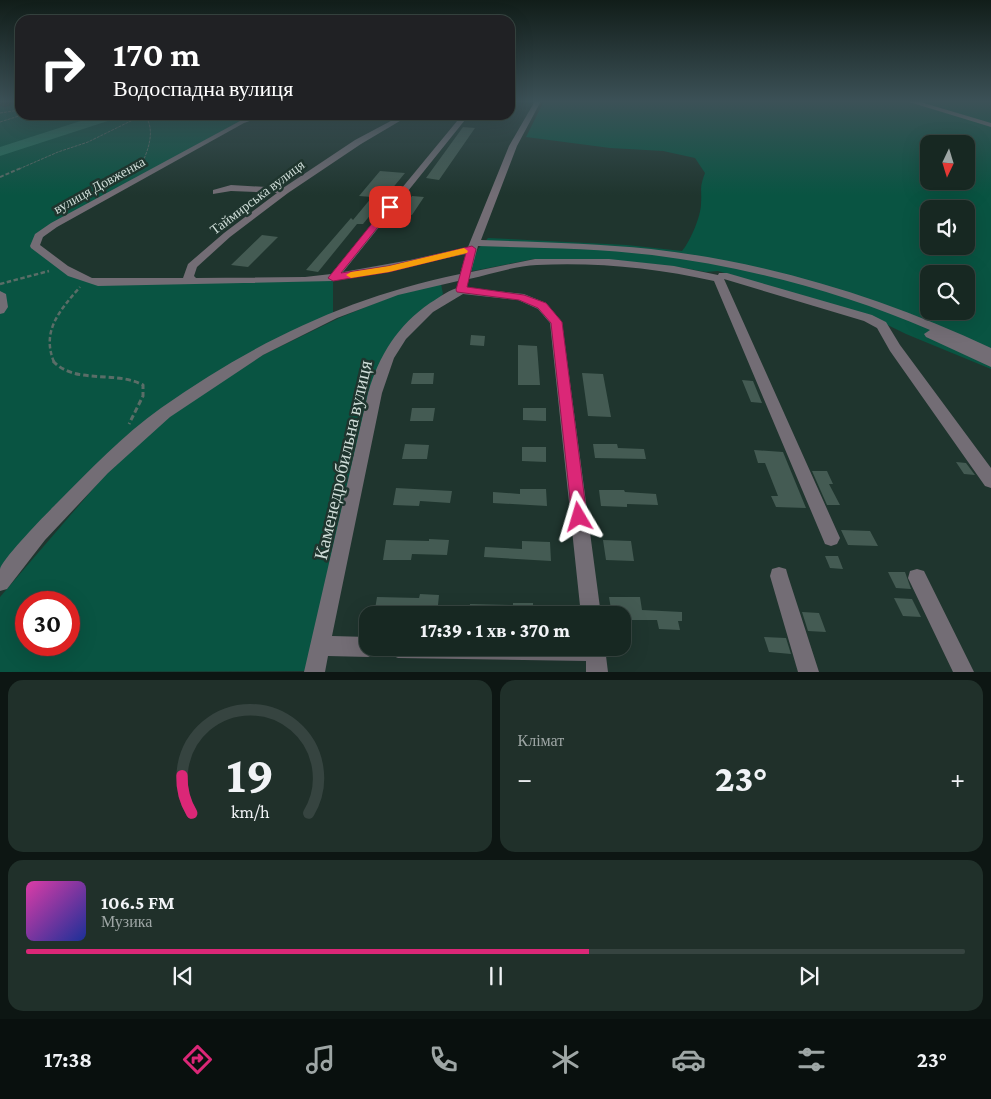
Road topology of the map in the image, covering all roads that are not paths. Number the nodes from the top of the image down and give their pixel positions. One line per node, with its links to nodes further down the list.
1 (223, 132): 10 (street, вулиця Довженка)
2 (375, 132): 5 (street, Таймирська вулиця)
3 (452, 132): 9 (street)
4 (521, 132): 7 (street)
5 (285, 191): 6 (street); 10 (street, Таймирська вулиця)
6 (216, 192)
7 (473, 246): 9 (street); 11 (street); 14 (street)
8 (721, 277): 11 (street); 15 (street); 16 (street); 17 (street)
9 (333, 278): 10 (street)
10 (192, 281)
11 (463, 283): 20 (street); 21 (street); 22 (street, Каменедробильна вулиця)
12 (0, 294): 13 (street)
13 (0, 310)
14 (991, 353)
15 (991, 362)
16 (991, 481)
17 (831, 538)
18 (779, 576): 27 (street)
19 (917, 578): 28 (street)
20 (0, 582)
21 (590, 606)
22 (320, 646): 23 (street); 26 (street, Каменедробильна вулиця)
23 (359, 647)
24 (574, 656): 25 (street)
25 (596, 657)
26 (314, 672)
27 (809, 672)
28 (964, 672)

